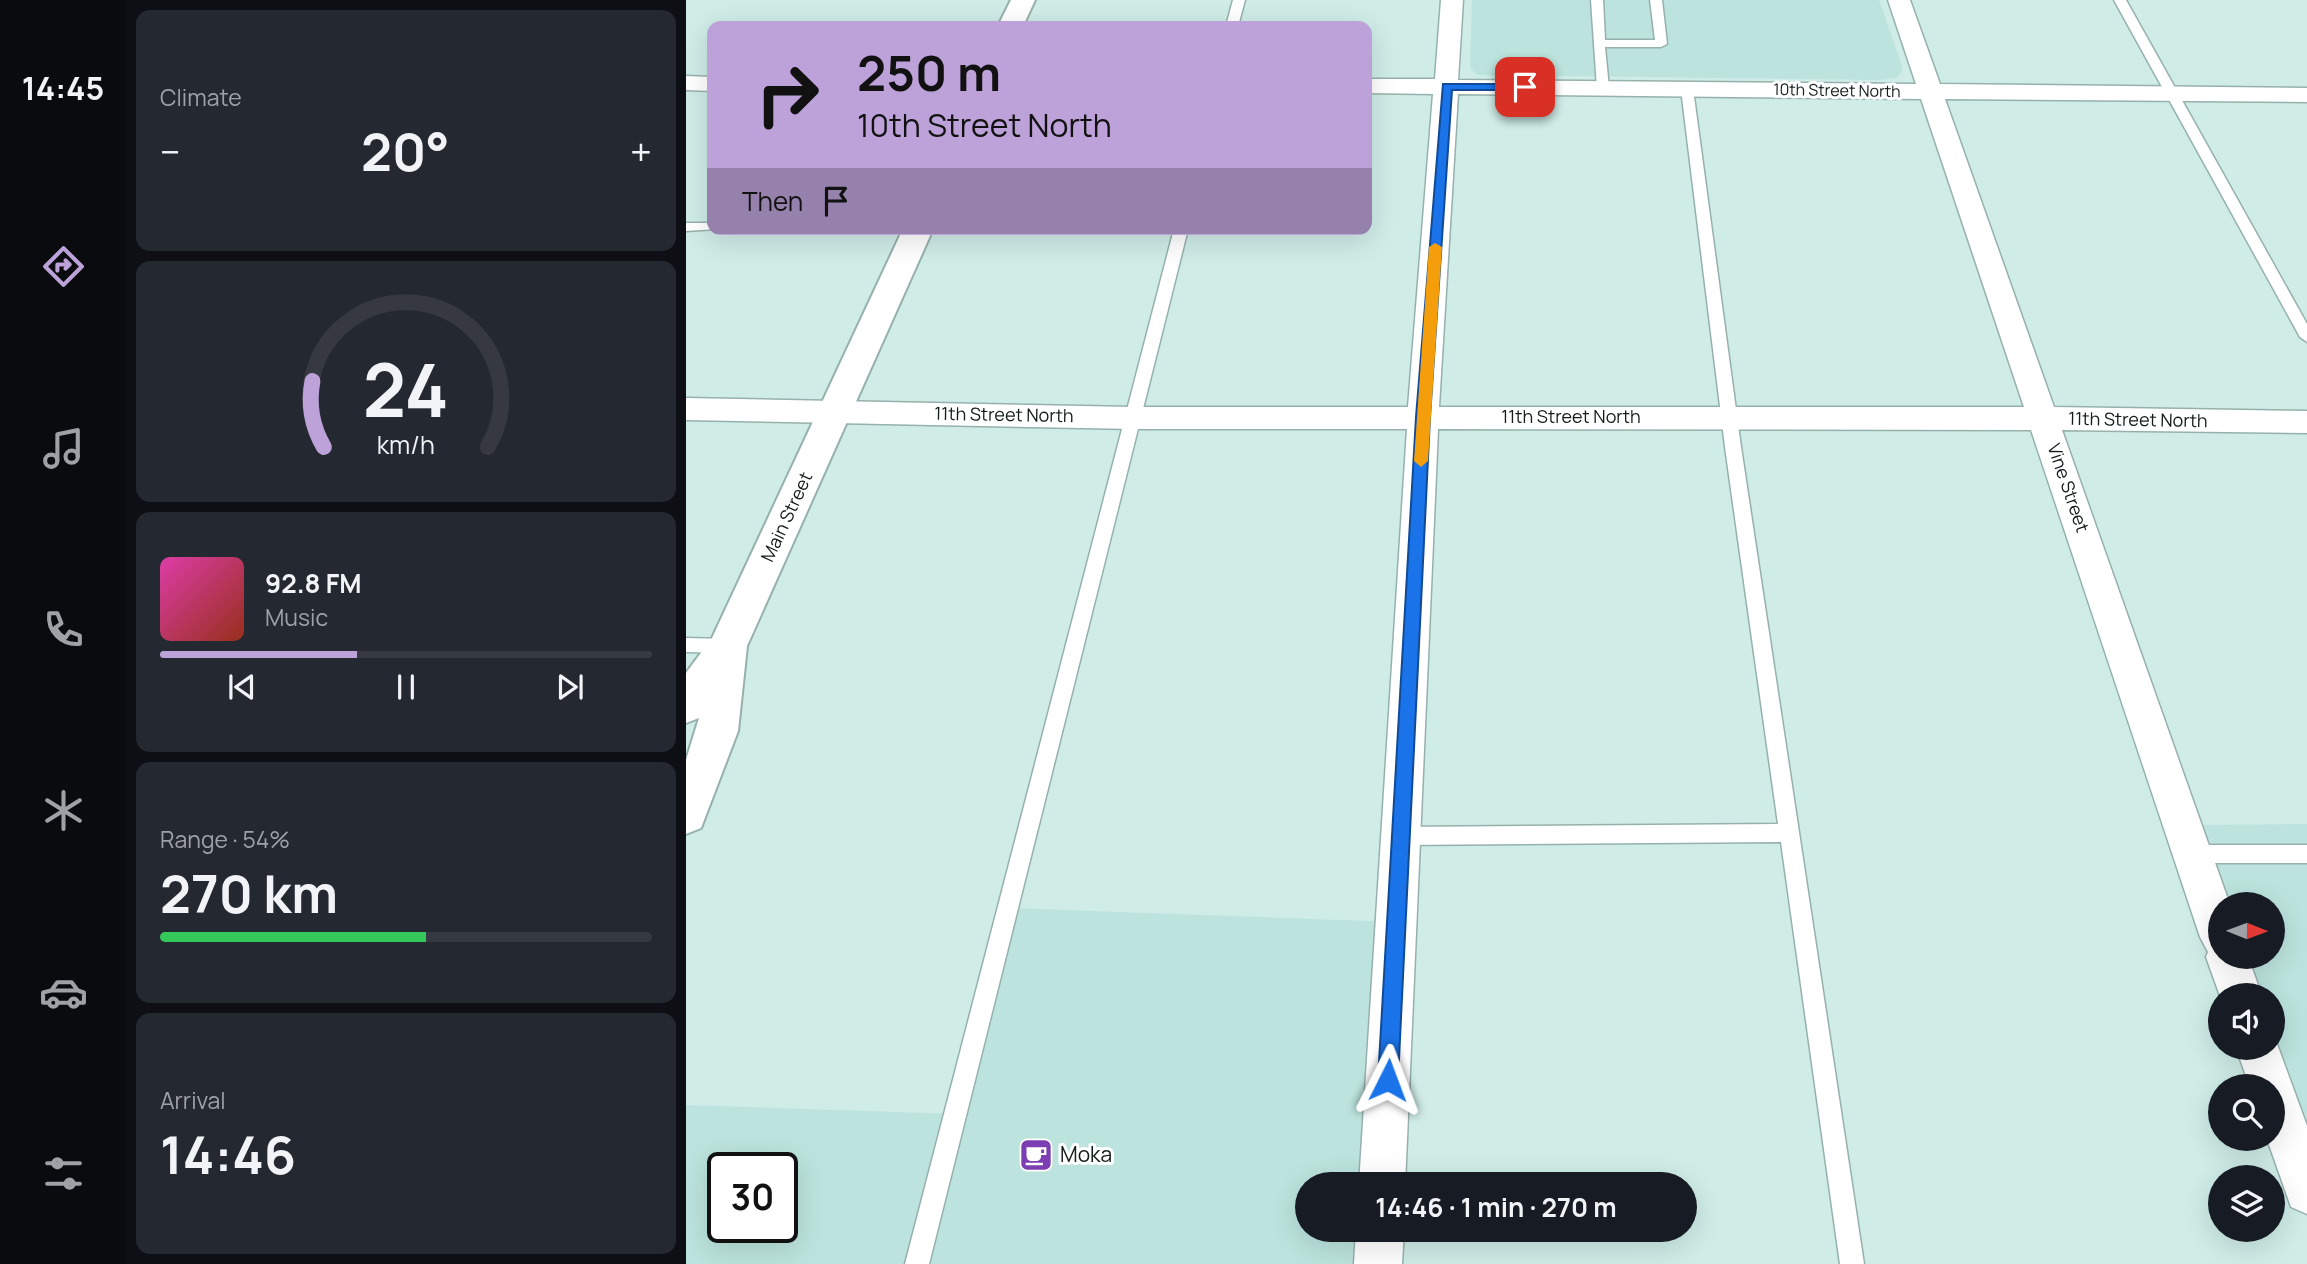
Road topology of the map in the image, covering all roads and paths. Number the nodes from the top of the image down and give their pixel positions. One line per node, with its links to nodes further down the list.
1 (1023, 0): 8 (street)
2 (1239, 0): 9 (lane)
3 (1452, 0): 14 (street)
4 (1597, 0): 10 (lane)
5 (1656, 0): 10 (lane)
6 (1899, 0): 17 (street, Vine Street)
7 (2120, 0): 18 (lane)
8 (1013, 21)
9 (1233, 21)
10 (1599, 43): 15 (lane)
11 (686, 83): 12 (street)
12 (707, 84)
13 (1372, 86): 14 (street, 10th Street North)
14 (1447, 86): 15 (street, 10th Street North); 27 (street)
15 (1602, 88): 16 (street, 10th Street North)
16 (1687, 89): 17 (street, 10th Street North); 28 (lane)
17 (1930, 91): 18 (street, 10th Street North); 30 (street, Vine Street)
18 (2171, 94): 19 (street, 10th Street North); 24 (lane)
19 (2307, 94)
20 (686, 226): 21 (lane)
21 (707, 227)
22 (915, 235): 26 (street, Main Street)
23 (1180, 235): 29 (lane)
24 (2307, 337)
25 (686, 409): 26 (street, 11th Street North)
26 (835, 411): 29 (street, 11th Street North); 33 (street, Main Street)
27 (1423, 417): 28 (street, 11th Street North); 29 (street, 11th Street North); 38 (street)
28 (1729, 417): 30 (street, 11th Street North); 37 (lane)
29 (1134, 418): 46 (lane)
30 (2044, 418): 31 (street, 11th Street North); 39 (street, Vine Street)
31 (2307, 422)
32 (686, 645): 33 (lane)
33 (728, 646): 34 (street); 35 (street, Main Street)
34 (686, 705)
35 (694, 774): 36 (street, Main Street)
36 (686, 814)
37 (1789, 833): 38 (lane); 48 (lane)
38 (1401, 836): 43 (street)
39 (2192, 854): 40 (lane); 41 (street, Vine Street)
40 (2307, 854)
41 (2208, 900)
42 (2285, 1127): 44 (street)
43 (1383, 1172)
44 (2307, 1190)
45 (1379, 1242): 47 (street)
46 (917, 1264)
47 (1378, 1264)
48 (1852, 1264)

